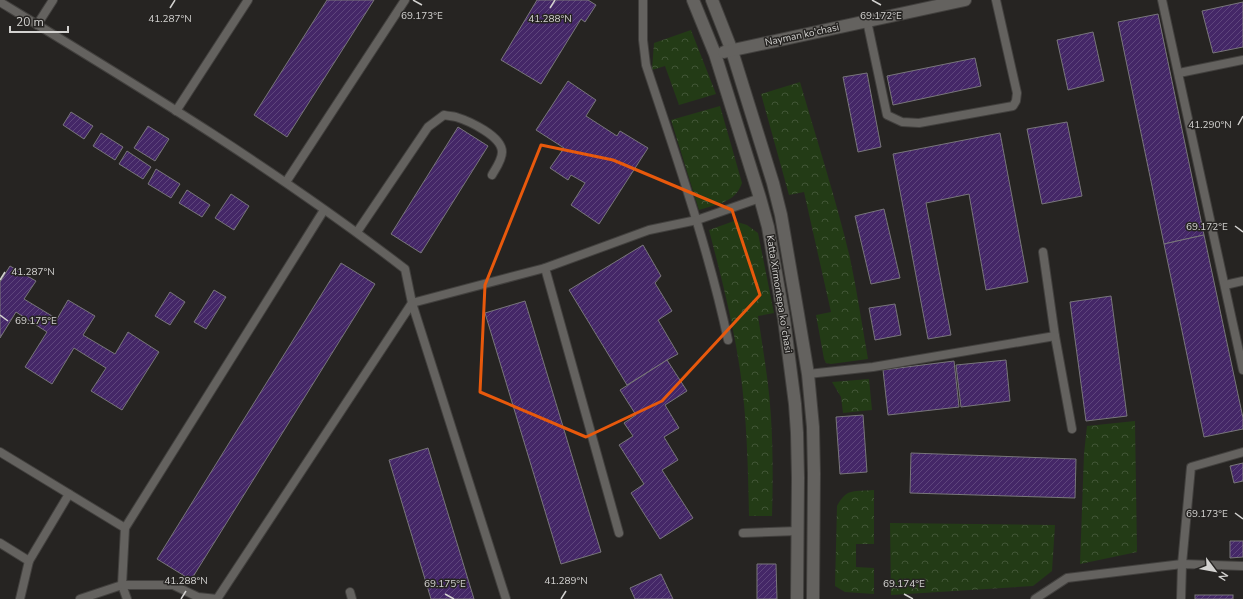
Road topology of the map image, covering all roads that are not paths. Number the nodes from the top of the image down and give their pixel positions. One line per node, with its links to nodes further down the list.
1 (52, 0): 12 (lane)
2 (248, 0): 17 (lane)
3 (405, 0): 19 (lane)
4 (642, 0): 22 (lane)
5 (693, 0): 14 (main road, Katta Xirmontepa koʻchasi)
6 (712, 0): 13 (main road, Katta Xirmontepa koʻchasi)
7 (966, 0): 11 (main road, Nayman ko'chasi)
8 (996, 0): 11 (lane)
9 (1162, 0): 16 (lane)
10 (0, 2): 12 (lane)
11 (866, 22): 13 (main road, Nayman ko'chasi)
12 (37, 25): 17 (lane)
13 (732, 51): 14 (main road, Nayman ko'chasi); 32 (main road, Katta Xirmontepa koʻchasi)
14 (715, 54): 20 (main road, Katta Xirmontepa koʻchasi)
15 (1243, 60): 16 (lane)
16 (1179, 73): 27 (lane)
17 (176, 112): 19 (lane)
18 (492, 175): 23 (lane)
19 (286, 182): 21 (lane)
20 (760, 198): 22 (lane); 38 (main road, Katta Xirmontepa koʻchasi)
21 (324, 210): 23 (lane); 37 (lane)
22 (697, 220): 25 (lane); 30 (lane)
23 (357, 232): 28 (lane)
24 (1043, 252): 29 (lane)
25 (545, 268): 28 (lane); 39 (lane)
26 (1243, 281): 27 (lane)
27 (1224, 285): 31 (lane)
28 (412, 303): 49 (lane); 50 (lane)
29 (1055, 336): 32 (lane); 33 (lane)
30 (728, 340)
31 (1243, 368)
32 (808, 374): 52 (main road, Katta Xirmontepa koʻchasi)
33 (1072, 429)
34 (0, 452): 36 (lane)
35 (1243, 452): 43 (lane)
36 (69, 494): 37 (lane); 42 (lane)
37 (125, 528): 45 (lane)
38 (798, 531): 40 (lane); 51 (main road, Katta Xirmontepa koʻchasi)
39 (618, 533)
40 (743, 533)
41 (0, 543): 42 (lane)
42 (29, 561): 46 (lane)
43 (1182, 564): 44 (lane); 53 (lane); 54 (lane)
44 (1243, 566)
45 (122, 585): 47 (lane); 48 (lane); 49 (lane)
46 (20, 599)
47 (80, 599)
48 (127, 599)
49 (217, 599)
50 (506, 599)
51 (797, 599)
52 (813, 599)
53 (1035, 599)
54 (1181, 599)

